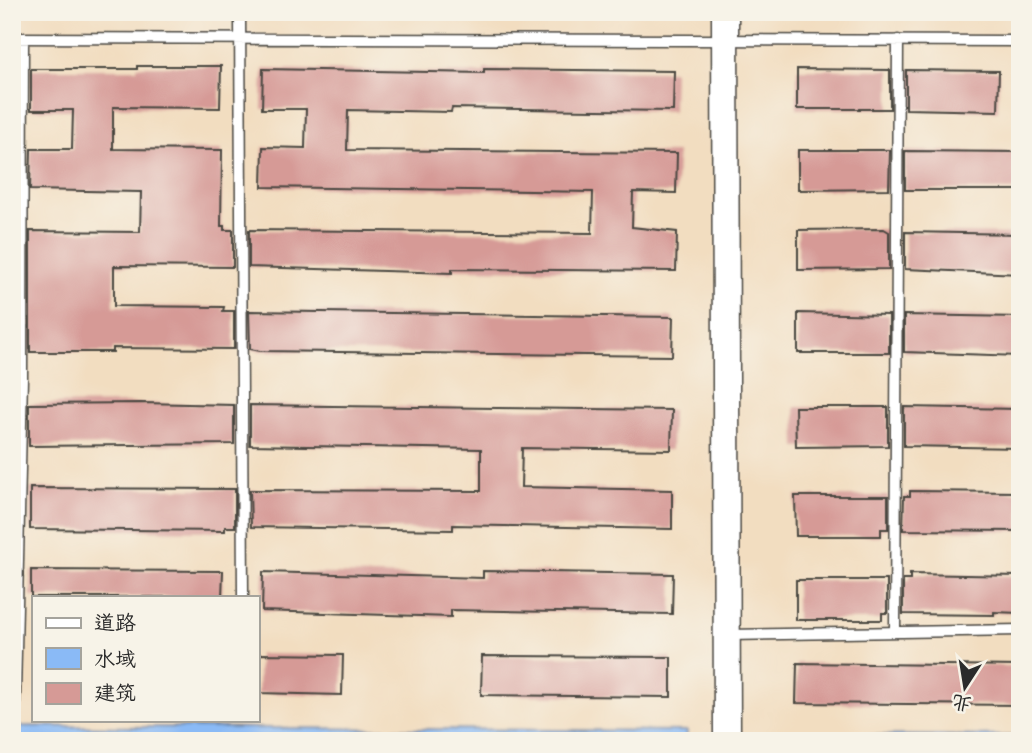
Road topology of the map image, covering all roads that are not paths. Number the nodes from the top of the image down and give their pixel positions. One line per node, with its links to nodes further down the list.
1 (240, 12): 5 (lane)
2 (725, 12): 4 (street)
3 (17, 38): 5 (lane); 12 (lane)
4 (724, 39): 5 (lane); 6 (lane); 11 (street)
5 (240, 40): 8 (lane)
6 (898, 40): 7 (lane); 10 (lane)
7 (1020, 41)
8 (243, 596)
9 (1020, 630): 10 (lane)
10 (895, 632): 11 (lane)
11 (727, 635): 13 (street)
12 (15, 741)
13 (727, 741)

